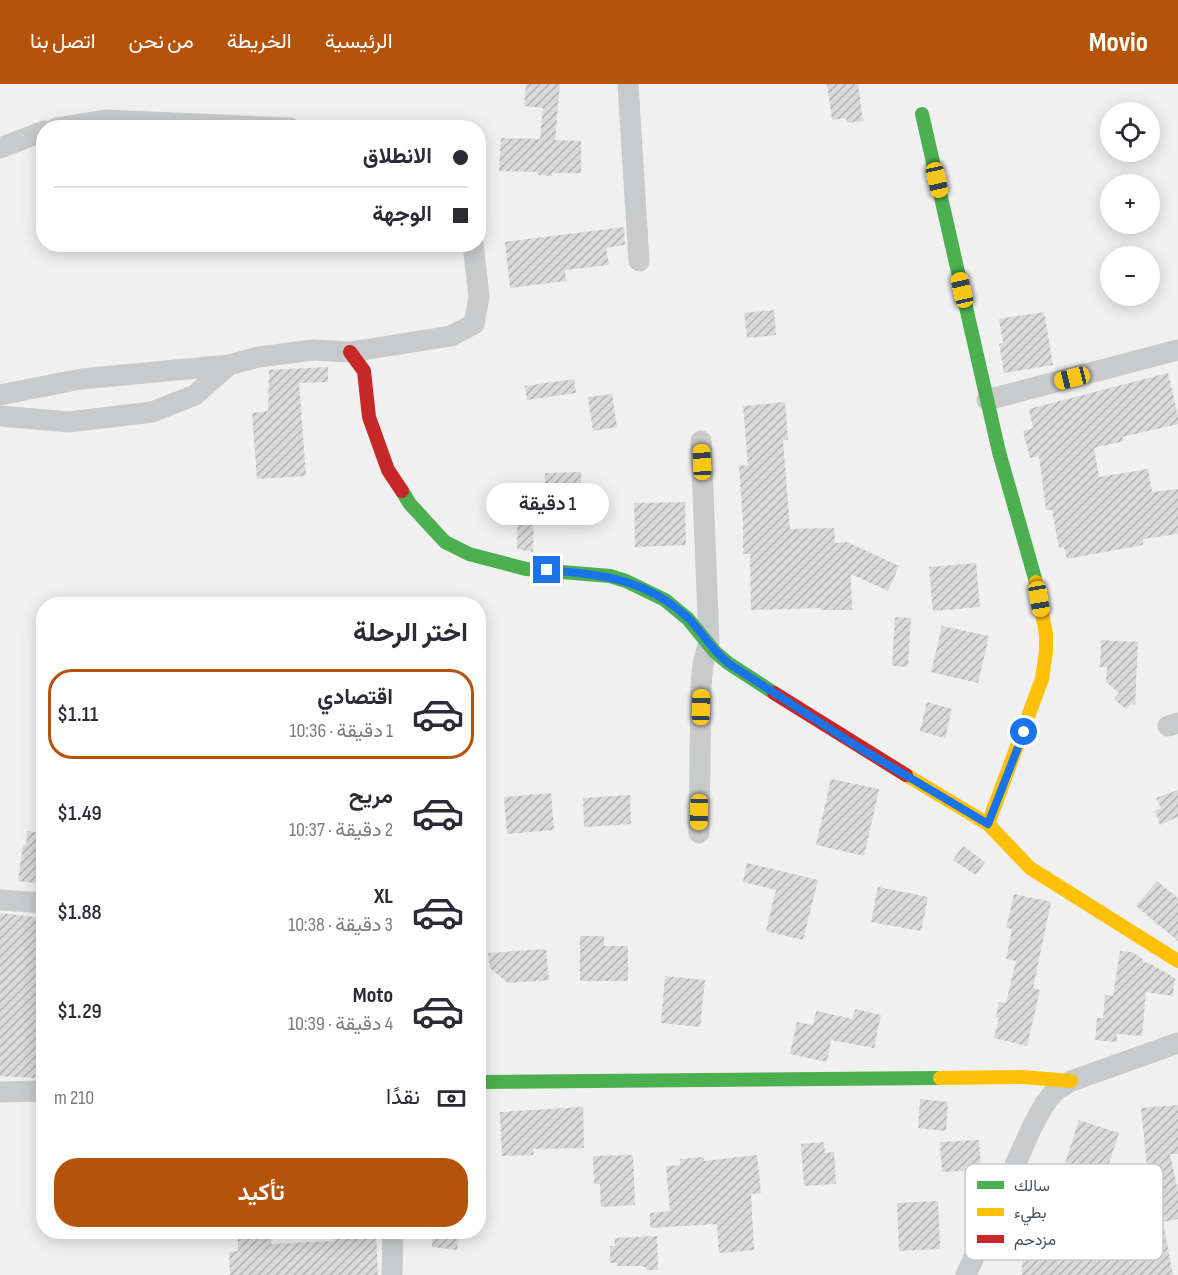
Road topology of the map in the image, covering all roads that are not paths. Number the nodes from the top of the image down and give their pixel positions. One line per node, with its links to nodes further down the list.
1 (628, 84): 6 (street)
2 (922, 114): 11 (street)
3 (36, 134): 4 (street)
4 (0, 148)
5 (474, 252): 8 (street)
6 (639, 261)
7 (1178, 350): 11 (street)
8 (350, 352): 9 (street); 14 (street)
9 (230, 365): 10 (street); 12 (street)
10 (0, 395)
11 (987, 400): 15 (street)
12 (0, 416)
13 (701, 441): 14 (street)
14 (709, 642): 15 (street); 16 (street)
15 (988, 824): 19 (street)
16 (699, 832)
17 (0, 900): 18 (street)
18 (36, 902)
19 (1178, 961)
20 (1178, 1043): 21 (street)
21 (1071, 1081): 22 (street); 25 (street)
22 (486, 1083)
23 (36, 1091): 24 (street)
24 (0, 1092)
25 (1016, 1164)
26 (393, 1239): 28 (street)
27 (973, 1260): 29 (street)
28 (392, 1275)
29 (966, 1275)

